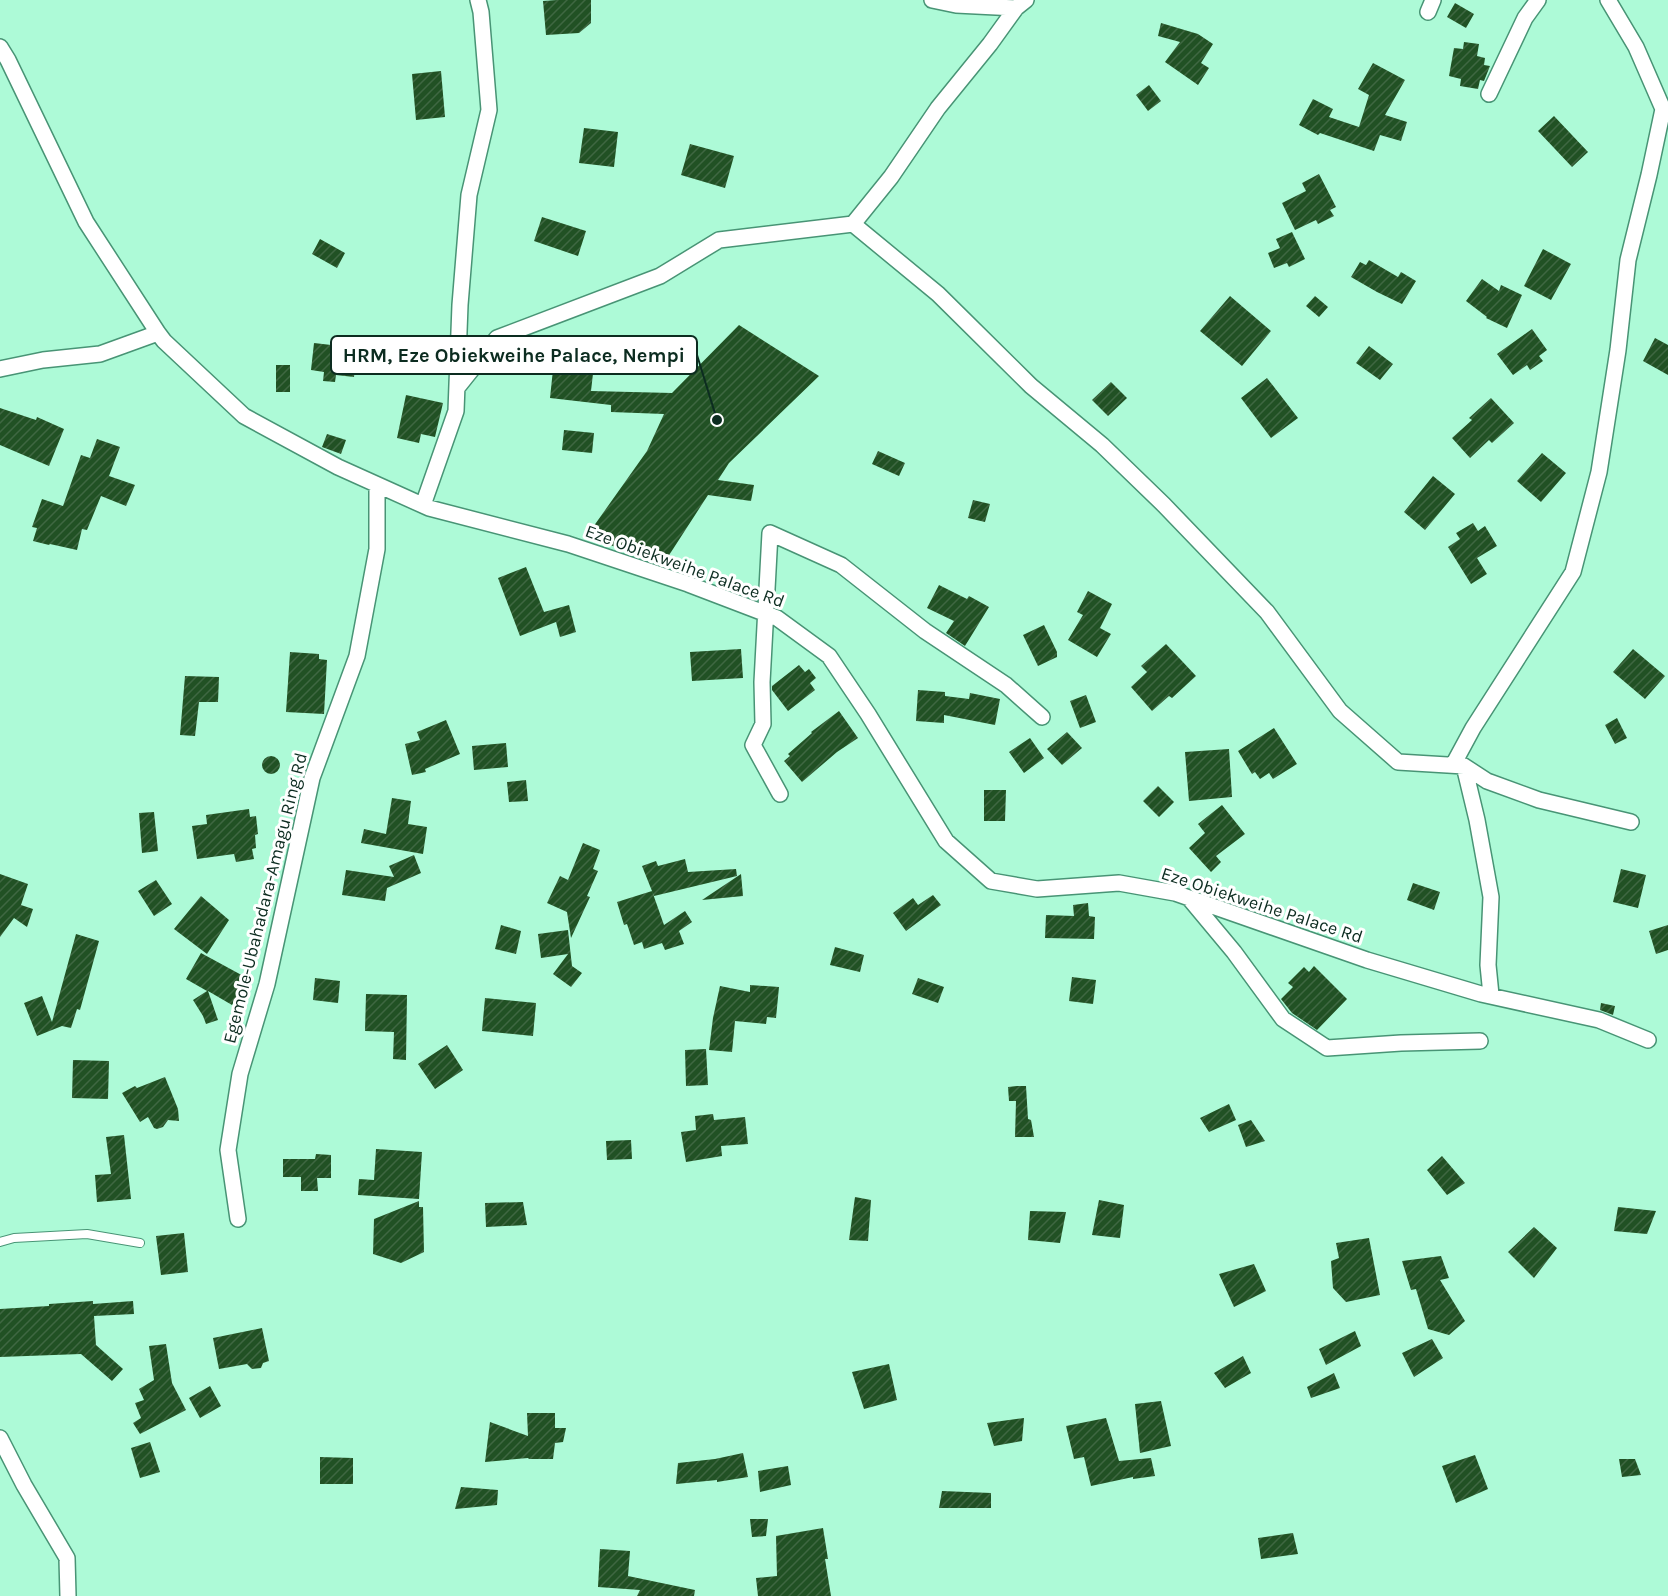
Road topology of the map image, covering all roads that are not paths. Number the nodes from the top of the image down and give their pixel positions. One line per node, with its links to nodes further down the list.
1 (478, 0): 11 (street)
2 (932, 0): 5 (street)
3 (1538, 0): 7 (street)
4 (1608, 0): 16 (street)
5 (1021, 4): 8 (street)
6 (0, 48): 9 (street, Eze Obiekweihe Palace Rd)
7 (1489, 94)
8 (853, 224): 11 (street); 16 (street)
9 (158, 333): 10 (street); 12 (street, Eze Obiekweihe Palace Rd)
10 (0, 369)
11 (457, 388): 13 (street)
12 (377, 485): 13 (street, Eze Obiekweihe Palace Rd); 23 (street, Egemole-Ubahadara-Amagu Ring Rd)
13 (423, 505): 14 (street, Eze Obiekweihe Palace Rd)
14 (766, 614): 15 (street); 17 (street); 19 (street, Eze Obiekweihe Palace Rd)
15 (1042, 717)
16 (1459, 766): 18 (street); 20 (street)
17 (780, 794)
18 (1631, 822)
19 (1189, 898): 20 (street, Eze Obiekweihe Palace Rd); 22 (street)
20 (1491, 995): 21 (street, Eze Obiekweihe Palace Rd)
21 (1648, 1040)
22 (1480, 1041)
23 (238, 1218)
24 (0, 1242): 25 (lane)
25 (140, 1243)
26 (0, 1438): 27 (street)
27 (68, 1596)

